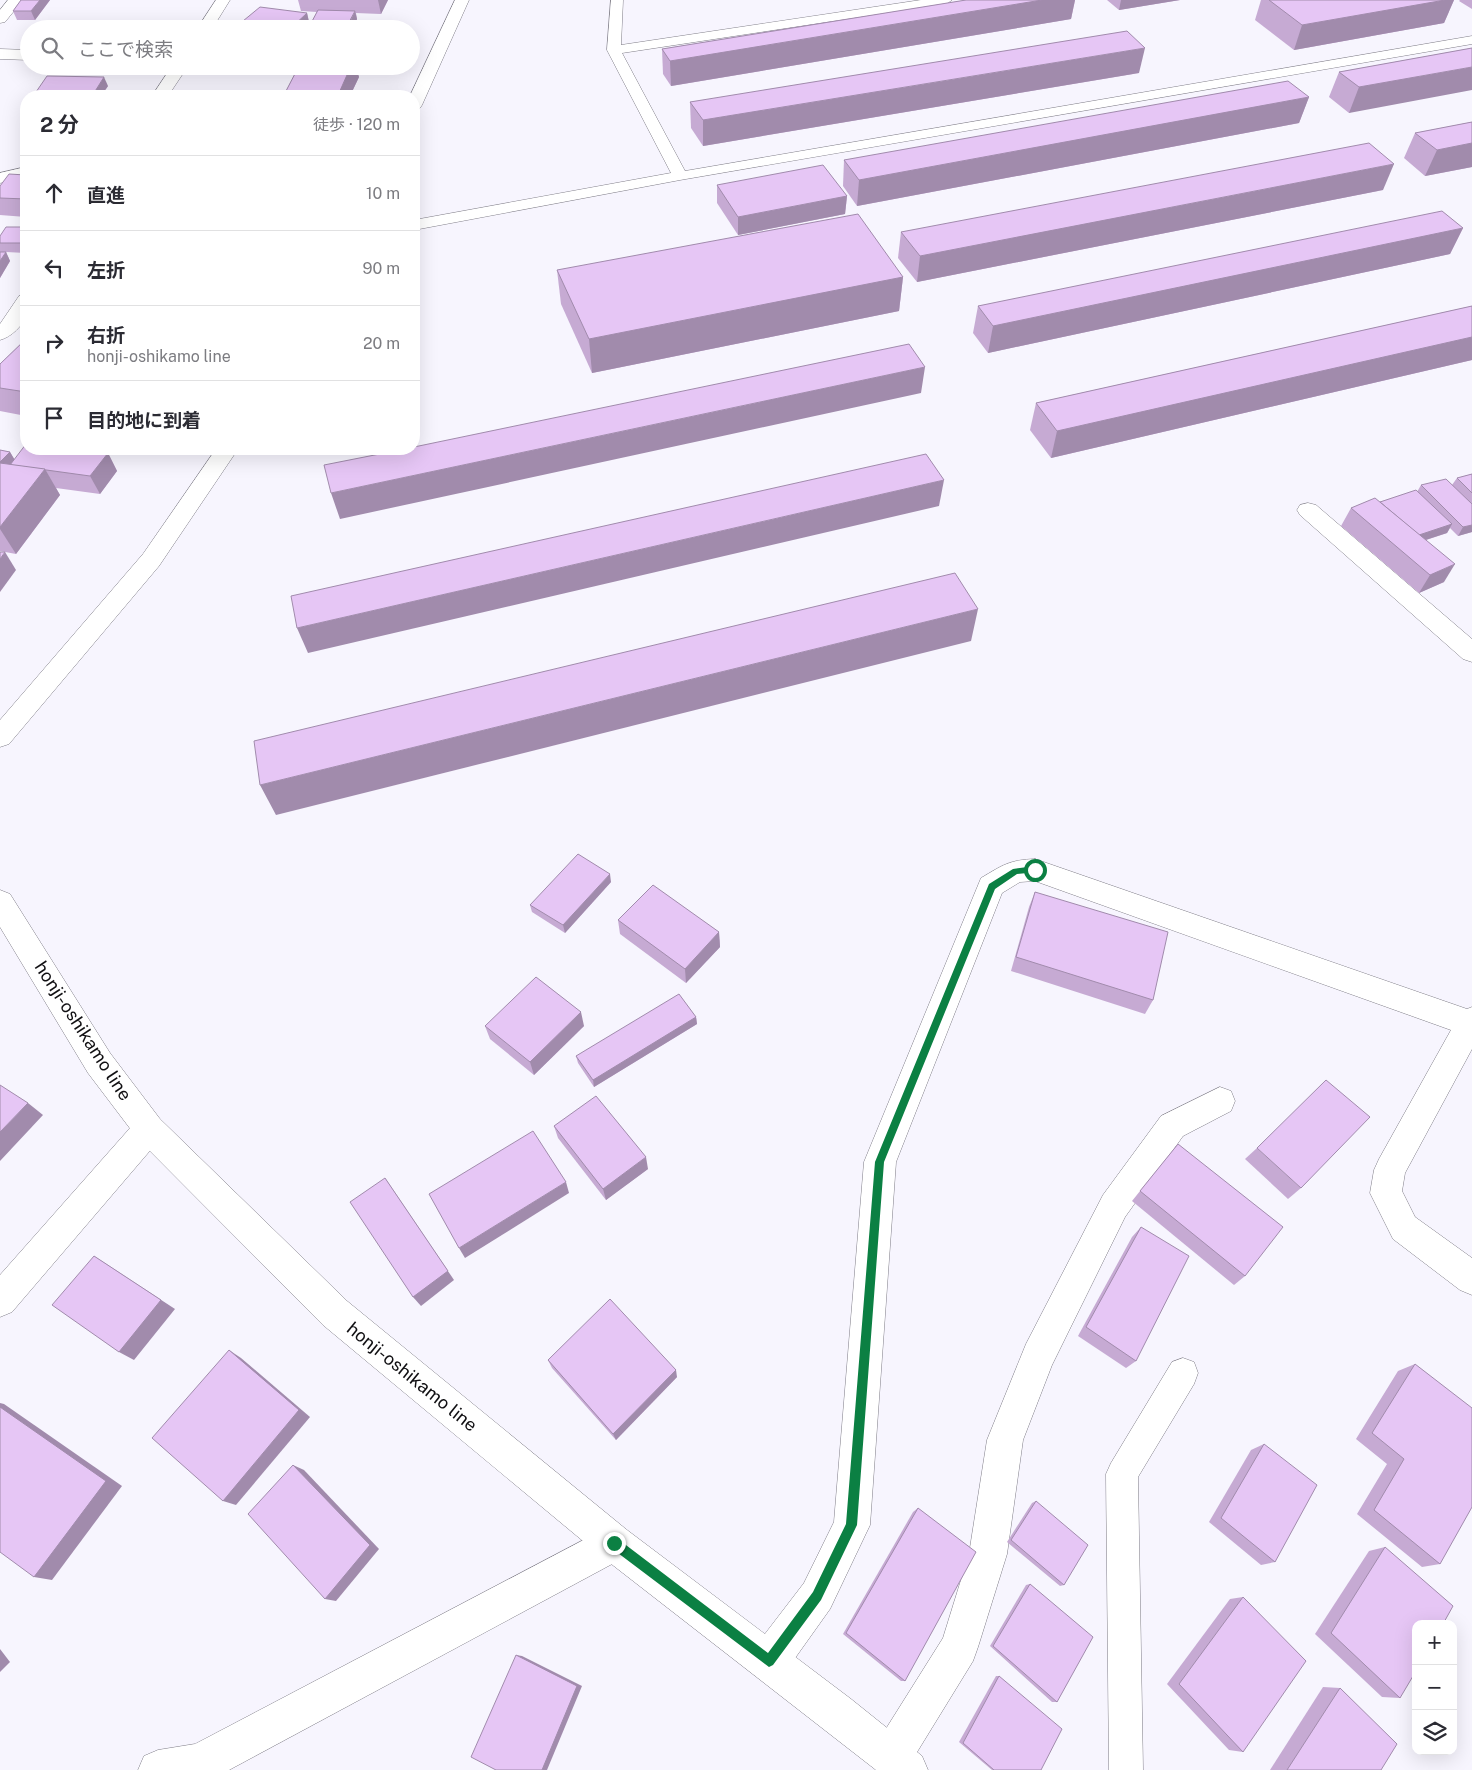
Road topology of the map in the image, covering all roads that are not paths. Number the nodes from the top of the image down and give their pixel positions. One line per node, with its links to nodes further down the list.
1 (16, 0): 6 (street)
2 (223, 0): 7 (street)
3 (462, 0): 14 (street)
4 (617, 0): 9 (lane)
5 (946, 0): 9 (lane)
6 (0, 19)
7 (210, 20)
8 (1472, 40): 16 (lane)
9 (614, 50): 16 (lane)
10 (0, 54): 11 (street)
11 (20, 55)
12 (174, 75): 13 (street)
13 (164, 90)
14 (420, 92)
15 (20, 173): 17 (street)
16 (680, 176): 18 (lane)
17 (0, 178)
18 (420, 224)
19 (20, 309): 20 (street)
20 (0, 334)
21 (222, 455): 24 (street)
22 (1308, 510): 23 (street)
23 (1472, 653)
24 (0, 737)
25 (0, 902): 28 (street, honji-oshikamo line)
26 (1471, 1021): 29 (street); 33 (street)
27 (1220, 1101): 34 (street)
28 (150, 1129): 30 (street); 32 (street, honji-oshikamo line)
29 (1472, 1278)
30 (0, 1300)
31 (1183, 1373): 37 (lane)
32 (614, 1543): 33 (street, honji-oshikamo line); 35 (street)
33 (769, 1661): 34 (street, honji-oshikamo line)
34 (900, 1763)
35 (197, 1767): 36 (street)
36 (158, 1770)
37 (1126, 1770)

